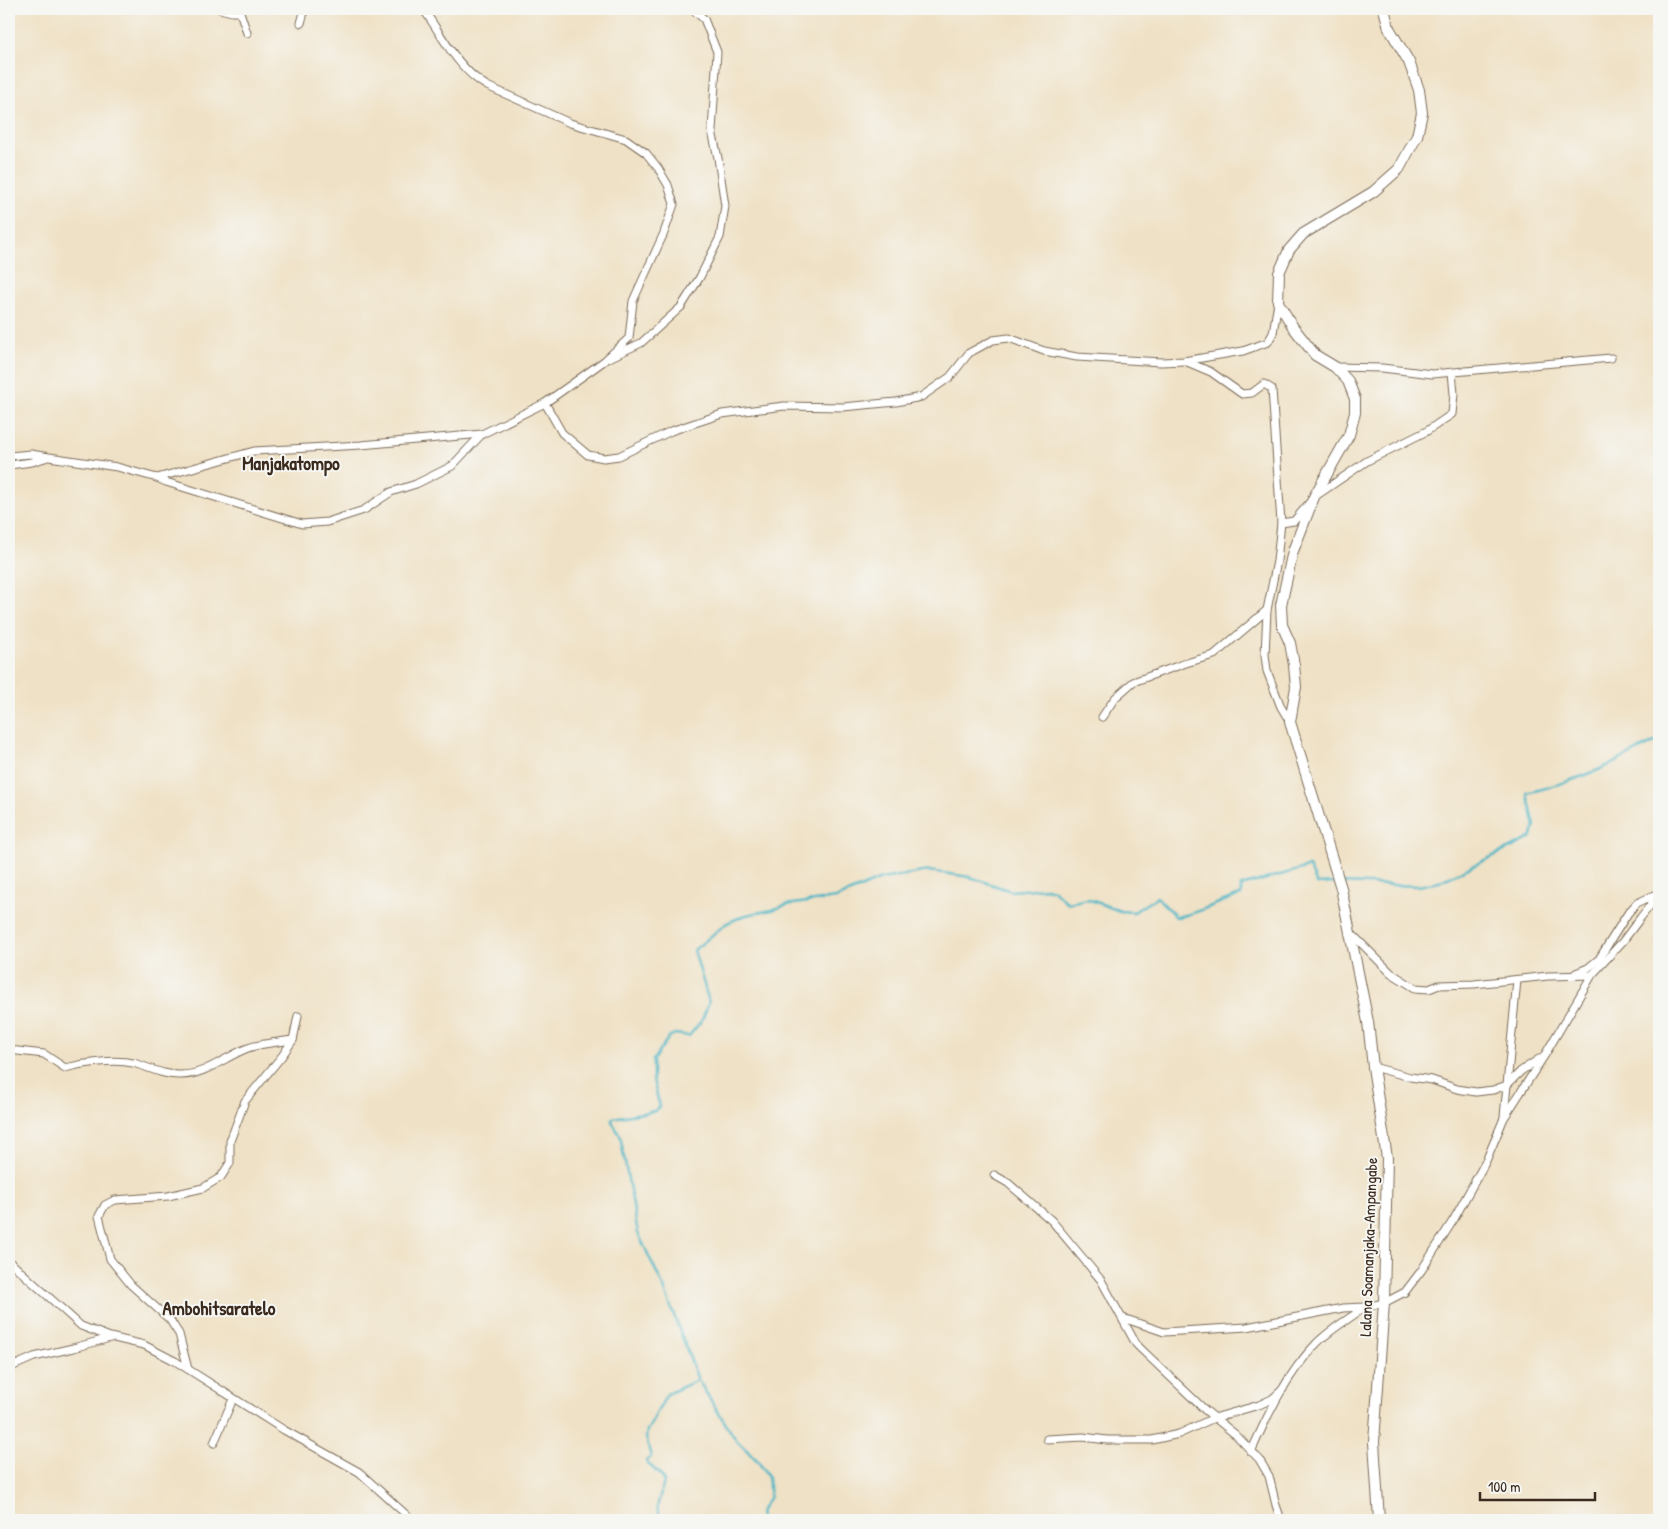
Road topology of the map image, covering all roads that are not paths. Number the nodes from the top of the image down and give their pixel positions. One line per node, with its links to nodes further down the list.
1 (220, 9): 7 (street)
2 (305, 9): 6 (street)
3 (421, 9): 10 (street)
4 (692, 9): 10 (street)
5 (1384, 9): 8 (street)
6 (300, 22)
7 (247, 33)
8 (1278, 302): 11 (street); 12 (street)
9 (1611, 358): 13 (street)
10 (604, 360): 14 (street)
11 (1184, 361): 14 (street); 21 (street)
12 (1335, 367): 13 (street); 20 (street)
13 (1452, 372): 20 (street)
14 (544, 403): 15 (street)
15 (482, 434): 19 (street); 19 (street)
16 (9, 456): 17 (street)
17 (49, 457): 18 (street); 19 (street)
18 (9, 465)
19 (157, 478)
20 (1314, 497): 21 (street); 24 (street)
21 (1281, 523): 22 (street)
22 (1267, 610): 23 (street); 24 (street)
23 (1102, 717)
24 (1290, 722): 26 (street, Lalana Soamanjaka-Ampangabe)
25 (1659, 894): 27 (street); 28 (street)
26 (1351, 933): 29 (street); 34 (street, Lalana Soamanjaka-Ampangabe)
27 (1574, 975): 28 (street); 29 (street)
28 (1592, 975): 33 (street)
29 (1517, 980): 35 (street)
30 (298, 1016): 31 (street)
31 (293, 1040): 32 (street); 44 (street)
32 (9, 1050)
33 (1544, 1056): 35 (street); 36 (street)
34 (1373, 1067): 35 (street); 39 (street, Lalana Soamanjaka-Ampangabe)
35 (1506, 1085): 36 (street)
36 (1504, 1118): 39 (street)
37 (994, 1175): 41 (street)
38 (9, 1262): 42 (street)
39 (1384, 1303): 40 (street); 53 (street, Lalana Soamanjaka-Ampangabe)
40 (1366, 1307): 41 (street); 45 (street)
41 (1123, 1318): 47 (street)
42 (110, 1337): 43 (street); 44 (street)
43 (9, 1368)
44 (188, 1369): 46 (street)
45 (1284, 1389): 47 (street); 50 (street)
46 (233, 1399): 49 (street); 51 (street)
47 (1214, 1418): 48 (street); 50 (street)
48 (1047, 1439)
49 (214, 1444)
50 (1251, 1452): 52 (street)
51 (412, 1520)
52 (1281, 1520)
53 (1380, 1520)

